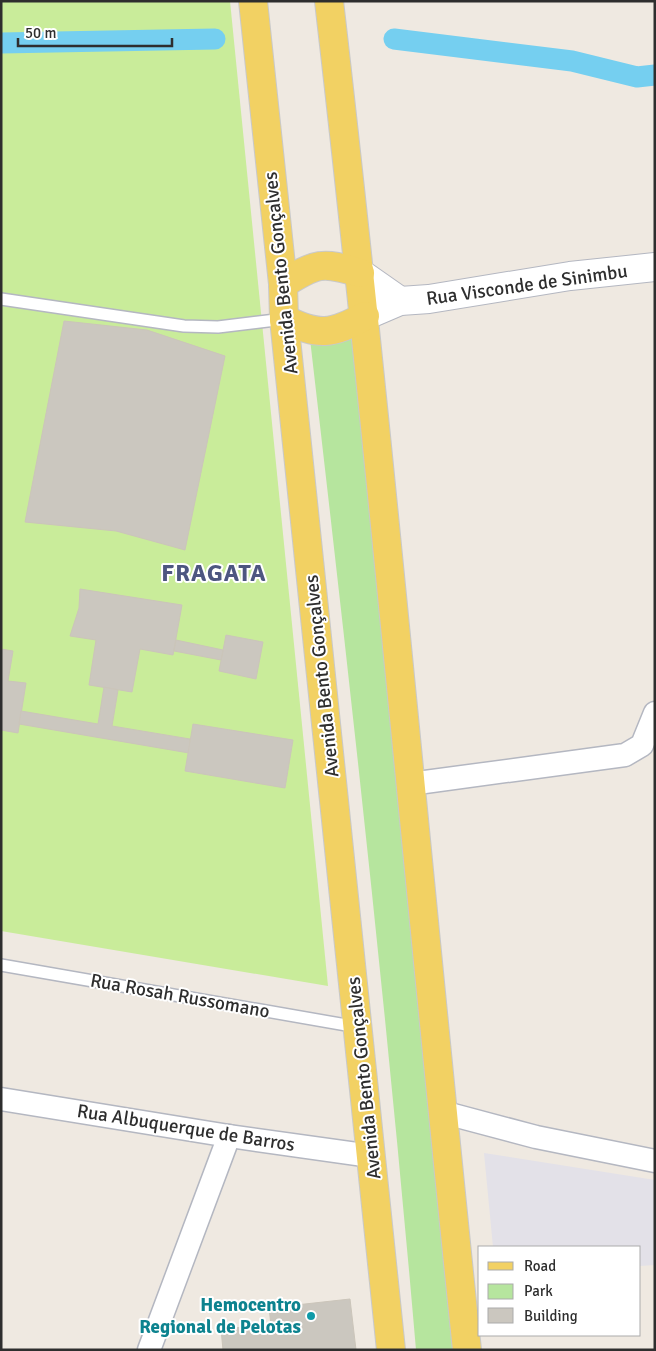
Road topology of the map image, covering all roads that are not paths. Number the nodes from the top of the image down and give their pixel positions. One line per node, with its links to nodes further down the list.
1 (253, 1): 5 (main road, Avenida Bento Gonçalves)
2 (329, 1): 4 (main road)
3 (655, 267): 7 (street, Rua Visconde de Sinimbu)
4 (360, 273): 5 (main road); 7 (street, Rua Visconde de Sinimbu); 8 (main road)
5 (283, 284): 9 (main road, Avenida Bento Gonçalves)
6 (1, 299): 9 (lane)
7 (400, 300): 8 (street, Rua Visconde de Sinimbu)
8 (365, 316): 9 (main road); 11 (main road)
9 (284, 319): 13 (main road, Avenida Bento Gonçalves)
10 (655, 714): 11 (street)
11 (410, 784): 15 (main road)
12 (1, 965): 13 (lane, Rua Rosah Russomano)
13 (359, 1028): 17 (main road, Avenida Bento Gonçalves)
14 (1, 1099): 16 (street, Rua Albuquerque de Barros)
15 (442, 1112): 18 (street); 21 (main road)
16 (229, 1136): 17 (street, Rua Albuquerque de Barros); 19 (street)
17 (371, 1156): 20 (main road, Avenida Bento Gonçalves)
18 (655, 1161)
19 (149, 1350)
20 (391, 1350)
21 (467, 1350)

